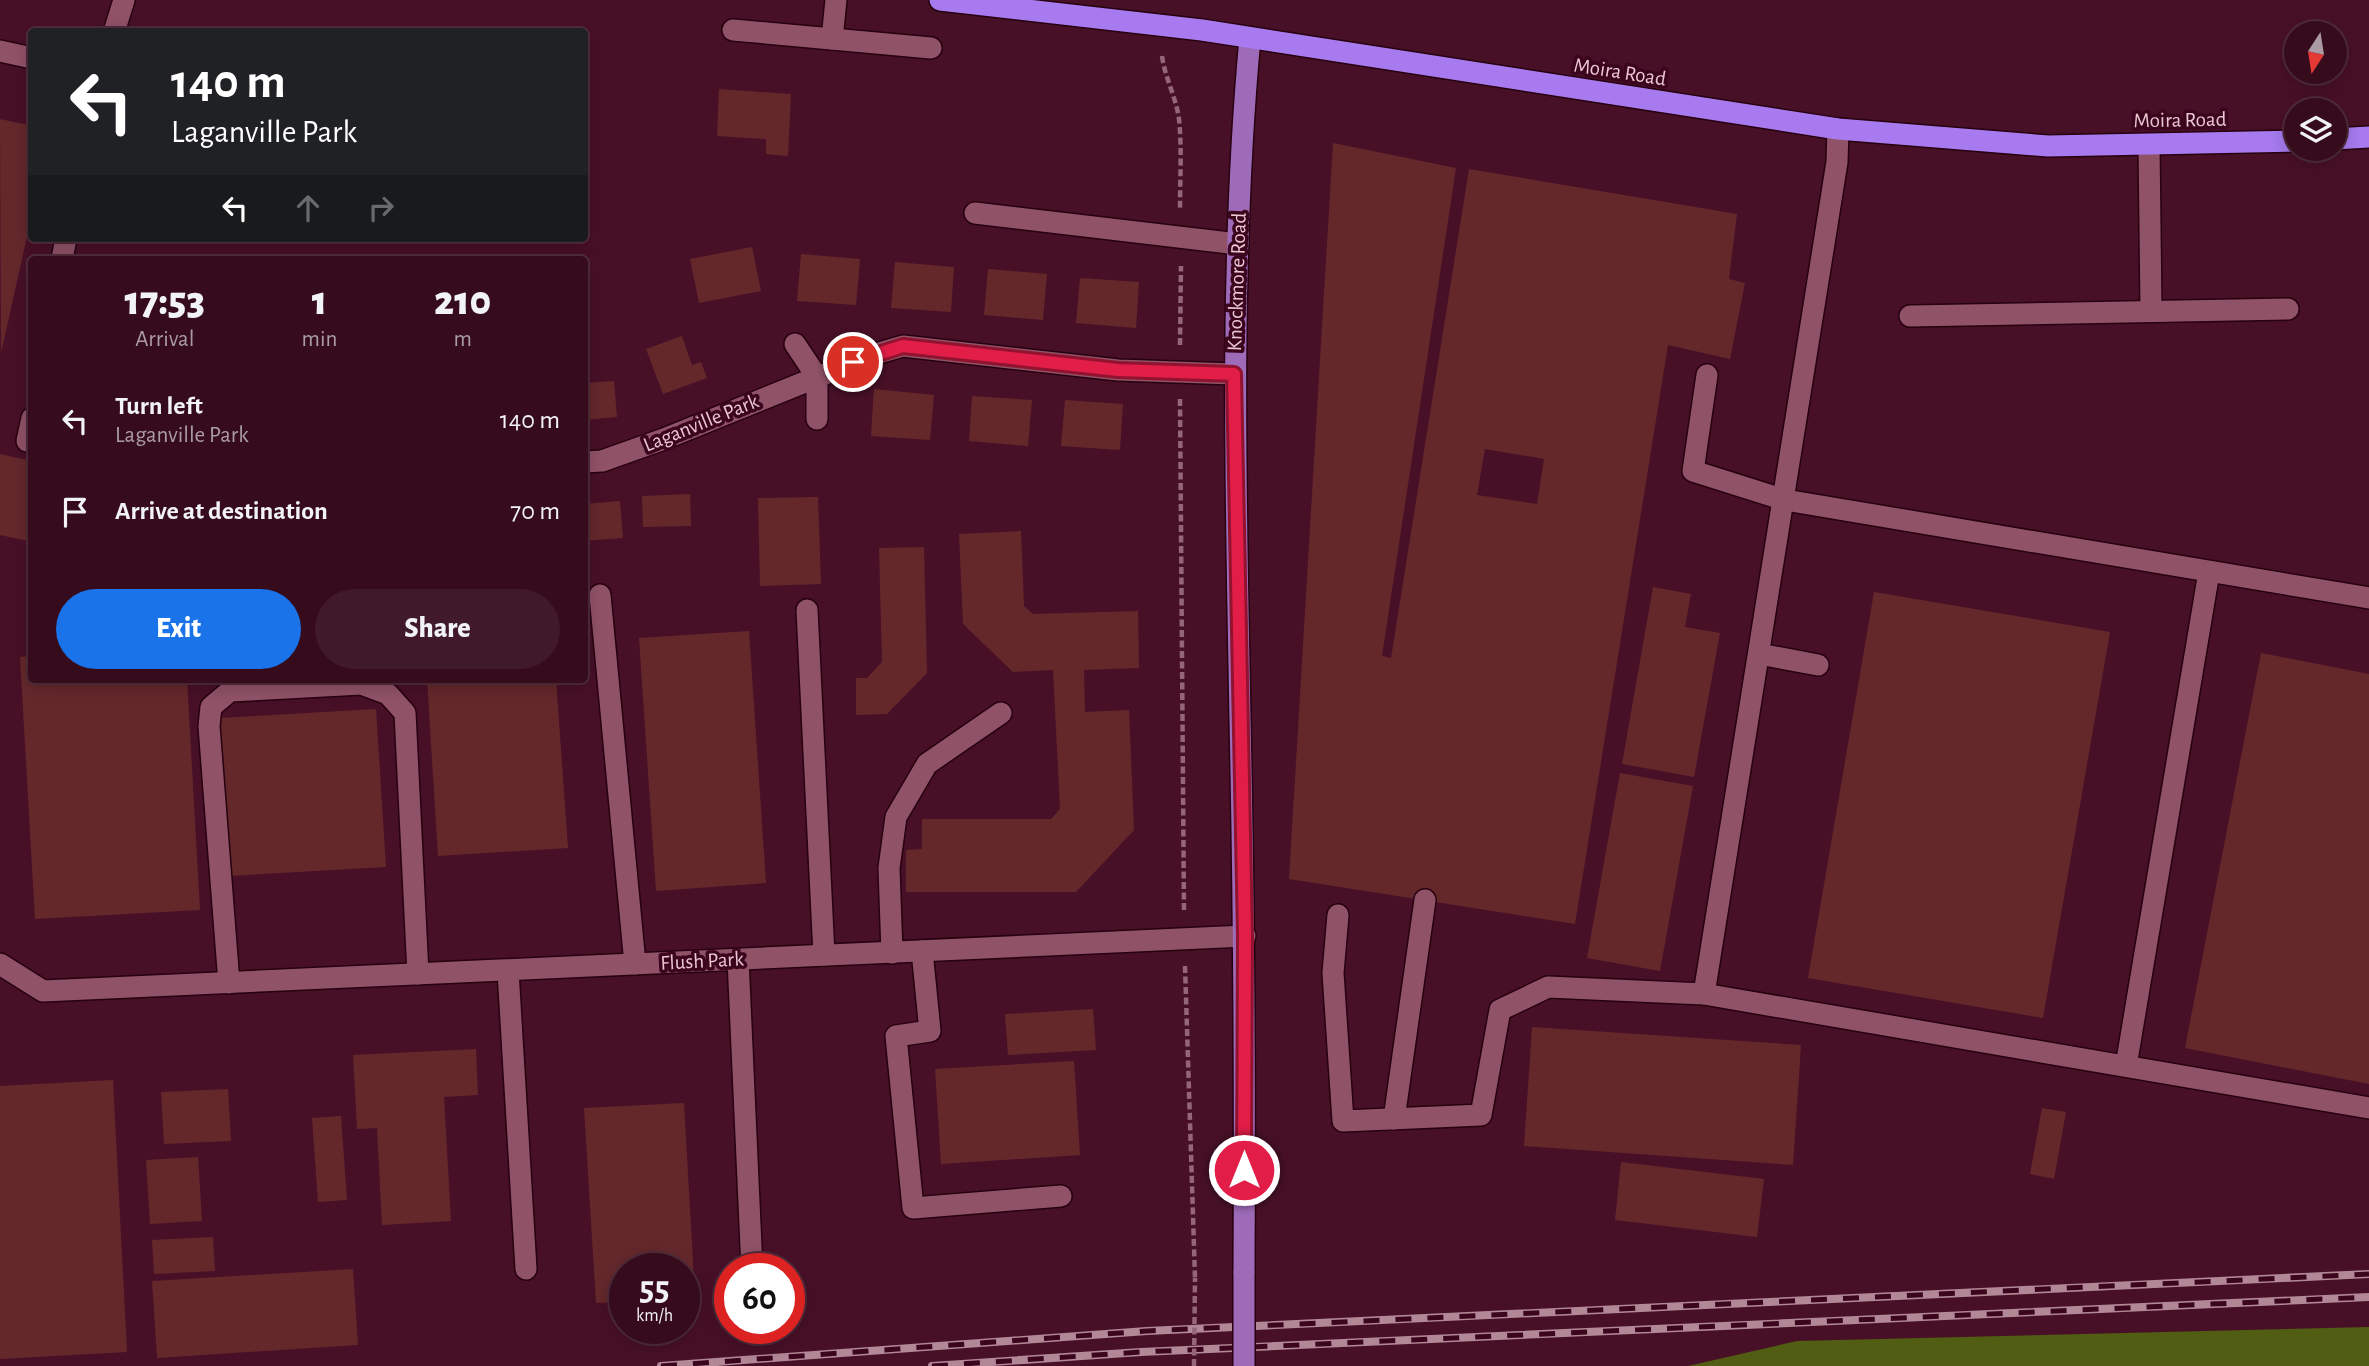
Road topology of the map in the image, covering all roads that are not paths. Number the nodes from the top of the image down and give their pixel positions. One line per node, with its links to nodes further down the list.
1 (124, 0): 4 (street)
2 (836, 0): 7 (street)
3 (940, 0): 6 (highway, Moira Road)
4 (115, 28)
5 (733, 30): 7 (street)
6 (1250, 37): 11 (highway, Moira Road); 17 (main road, Knockmore Road)
7 (832, 39): 8 (street)
8 (930, 48)
9 (0, 51): 10 (street)
10 (28, 57)
11 (1838, 129): 15 (highway, Moira Road); 29 (street)
12 (2369, 137): 13 (highway)
13 (2347, 138)
14 (2284, 141): 15 (highway, Moira Road)
15 (2149, 145): 19 (street)
16 (975, 213): 17 (street)
17 (1238, 244): 22 (main road, Knockmore Road)
18 (2288, 309): 19 (street)
19 (2151, 310): 20 (street)
20 (1910, 316)
21 (795, 344): 24 (street)
22 (1234, 374): 24 (street, Laganville Park); 39 (main road, Knockmore Road)
23 (1707, 375): 29 (street)
24 (817, 377): 25 (street); 28 (street, Laganville Park)
25 (817, 419)
26 (28, 436): 27 (street)
27 (27, 441)
28 (588, 462)
29 (1784, 500): 30 (street); 34 (street)
30 (2209, 572): 32 (street); 50 (street)
31 (600, 595): 45 (street)
32 (2369, 598)
33 (807, 610): 42 (street)
34 (1759, 654): 35 (street); 49 (street)
35 (1818, 665)
36 (1001, 713): 41 (street)
37 (1425, 900): 52 (street)
38 (1338, 915): 52 (street)
39 (1245, 936): 40 (street, Flush Park); 56 (main road, Knockmore Road, bridge)
40 (922, 951): 41 (street, Flush Park); 53 (street)
41 (892, 953): 42 (street, Flush Park)
42 (824, 956): 43 (street, Flush Park)
43 (738, 959): 45 (street, Flush Park); 54 (street)
44 (0, 964): 48 (street, Flush Park)
45 (635, 964): 46 (street, Flush Park)
46 (508, 971): 47 (street, Flush Park); 55 (street)
47 (418, 974): 48 (street, Flush Park); 48 (street)
48 (229, 983)
49 (1704, 994): 50 (street); 52 (street)
50 (2126, 1066): 51 (street)
51 (2369, 1108)
52 (1394, 1119)
53 (1061, 1196)
54 (751, 1253)
55 (526, 1269)
56 (1244, 1366)

